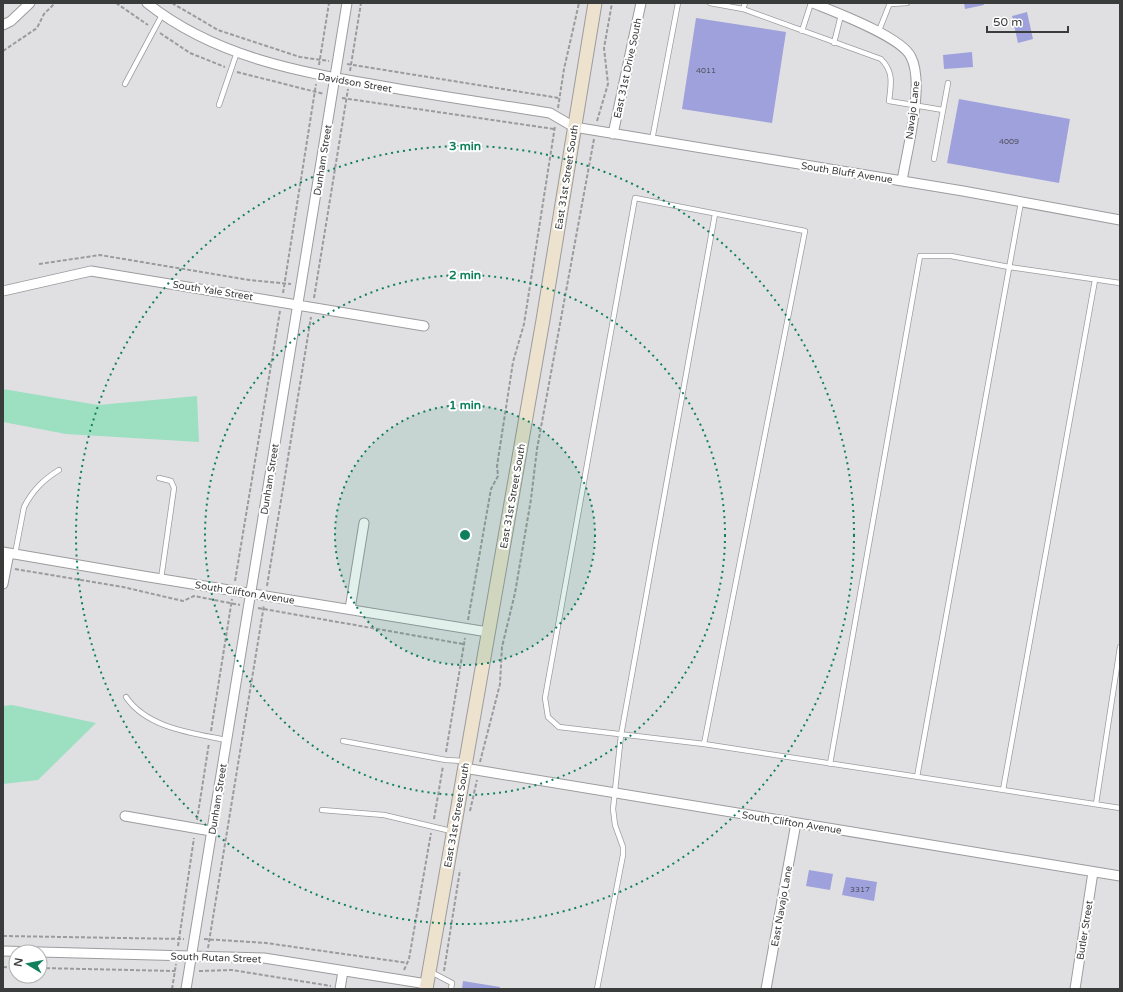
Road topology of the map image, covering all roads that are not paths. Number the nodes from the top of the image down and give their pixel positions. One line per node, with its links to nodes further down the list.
1 (30, 3): 15 (street)
2 (147, 3): 14 (street, Davidson Street)
3 (347, 3): 20 (street, Dunham Street)
4 (595, 3): 26 (street, East 31st Street South)
5 (641, 3): 27 (street, East 31st Drive South)
6 (678, 3): 28 (lane)
7 (710, 3): 12 (lane)
8 (745, 3): 12 (lane)
9 (812, 3): 13 (street, Navajo Lane); 16 (lane)
10 (890, 3): 11 (lane); 17 (lane)
11 (907, 3)
12 (743, 9): 16 (lane)
13 (841, 14): 17 (street, Navajo Lane); 18 (lane)
14 (162, 15): 19 (street, Davidson Street); 22 (lane)
15 (3, 25)
16 (802, 31): 18 (lane)
17 (878, 33): 24 (street, Navajo Lane)
18 (834, 43): 24 (lane)
19 (236, 52): 20 (street, Davidson Street); 23 (lane)
20 (335, 78): 26 (street, Davidson Street); 38 (street, Dunham Street)
21 (948, 83): 25 (lane)
22 (125, 84)
23 (219, 105)
24 (915, 105): 25 (lane); 30 (street, Navajo Lane)
25 (943, 110): 29 (lane)
26 (574, 128): 27 (street, South Bluff Avenue); 48 (street, East 31st Street South)
27 (613, 134): 28 (street, South Bluff Avenue)
28 (652, 140): 30 (street, South Bluff Avenue)
29 (934, 159)
30 (902, 181): 31 (street, South Bluff Avenue)
31 (1021, 202): 33 (street, South Bluff Avenue); 34 (lane)
32 (715, 214): 51 (lane); 51 (lane); 54 (lane)
33 (1120, 220)
34 (1009, 267): 35 (lane); 55 (lane); 57 (lane)
35 (1094, 280): 36 (lane); 58 (lane)
36 (1120, 283)
37 (3, 291): 38 (street, South Yale Street)
38 (297, 304): 39 (street, South Yale Street); 46 (street, Dunham Street)
39 (424, 326)
40 (59, 470): 43 (lane)
41 (159, 478): 44 (lane)
42 (364, 523): 47 (street)
43 (9, 553): 44 (street, South Clifton Avenue); 45 (street)
44 (161, 579): 46 (street, South Clifton Avenue)
45 (3, 584)
46 (250, 593): 47 (street, South Clifton Avenue); 52 (street, Dunham Street)
47 (350, 609): 48 (street, South Clifton Avenue)
48 (488, 632): 56 (street, East 31st Street South)
49 (1120, 647): 60 (lane)
50 (126, 697): 52 (lane)
51 (621, 735): 54 (lane); 59 (lane)
52 (226, 740): 65 (street, Dunham Street)
53 (343, 741): 56 (lane)
54 (704, 744): 55 (lane)
55 (830, 764): 57 (lane)
56 (465, 765): 59 (street, South Clifton Avenue); 66 (street, East 31st Street South)
57 (917, 777): 58 (lane)
58 (1004, 790): 60 (lane)
59 (615, 793): 64 (street, South Clifton Avenue); 77 (lane)
60 (1096, 804): 61 (lane)
61 (1120, 808)
62 (322, 810): 66 (lane)
63 (125, 816): 65 (street)
64 (796, 823): 67 (street, South Clifton Avenue); 78 (street, East Navajo Lane)
65 (211, 831): 70 (street, Dunham Street)
66 (453, 831): 72 (street, East 31st Street South)
67 (1093, 872): 68 (street, South Clifton Avenue); 79 (street, Butler Street)
68 (1120, 876)
69 (3, 951): 70 (street, South Rutan Street)
70 (191, 956): 71 (street, South Rutan Street); 74 (street, Dunham Street)
71 (343, 971): 73 (street, South Rutan Street); 75 (street)
72 (429, 971): 73 (street, East 31st Street South); 76 (lane)
73 (426, 987)
74 (186, 989)
75 (340, 989)
76 (451, 989)
77 (597, 989)
78 (766, 989)
79 (1075, 989)

